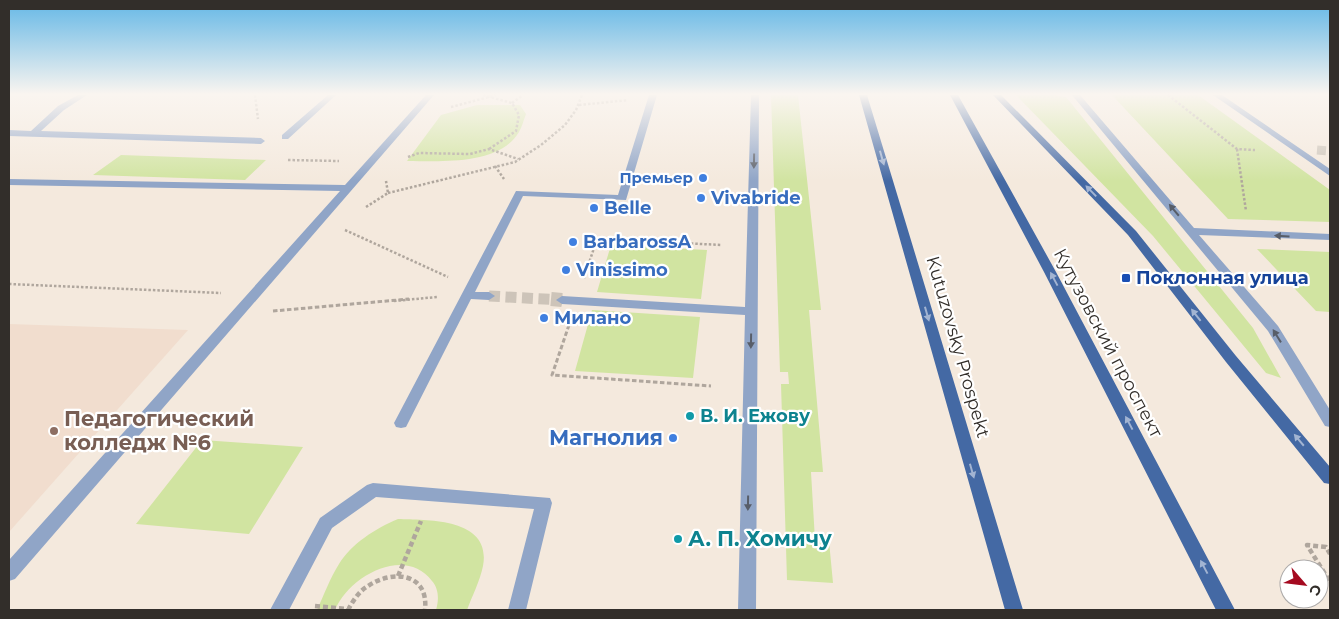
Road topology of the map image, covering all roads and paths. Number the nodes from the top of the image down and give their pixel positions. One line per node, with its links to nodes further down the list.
1 (44, 124): 14 (street)
2 (300, 124): 15 (street)
3 (405, 124): 25 (street)
4 (517, 124): 17 (path)
5 (566, 124): 26 (path)
6 (644, 124): 32 (street)
7 (754, 124): 36 (street, one-way to 36)
8 (871, 124): 51 (main road, Kutuzovsky Prospekt, one-way to 51)
9 (970, 124): 52 (main road, Кутузовский проспект, one-way to 9)
10 (1025, 124): 40 (main road, one-way to 10)
11 (1100, 124): 29 (street, one-way to 11)
12 (1259, 124): 19 (street)
13 (9, 133): 14 (street)
14 (33, 134): 16 (street)
15 (285, 137)
16 (261, 141)
17 (488, 149): 21 (path); 22 (path)
18 (1237, 149): 27 (path)
19 (1297, 150): 20 (street); 23 (street)
20 (1317, 150)
21 (419, 153)
22 (518, 159)
23 (1330, 173)
24 (9, 182): 25 (street)
25 (348, 188): 28 (street)
26 (388, 193)
27 (1246, 215)
28 (322, 218): 32 (path); 33 (street)
29 (1191, 231): 30 (street, one-way to 29); 38 (street, one-way to 29)
30 (1330, 237)
31 (9, 284): 33 (path)
32 (469, 291): 34 (street); 37 (path); 39 (street)
33 (254, 294): 37 (street)
34 (489, 296)
35 (562, 300): 36 (street)
36 (751, 311): 50 (street, one-way to 50)
37 (237, 314): 43 (street)
38 (1330, 422)
39 (401, 423)
40 (1330, 478)
41 (432, 494): 44 (path); 46 (street); 49 (street)
42 (1330, 554): 45 (path)
43 (9, 573)
44 (398, 576): 47 (path); 48 (path)
45 (1330, 582)
46 (279, 610)
47 (348, 610)
48 (425, 610)
49 (517, 610)
50 (747, 610)
51 (1014, 610)
52 (1226, 610)

